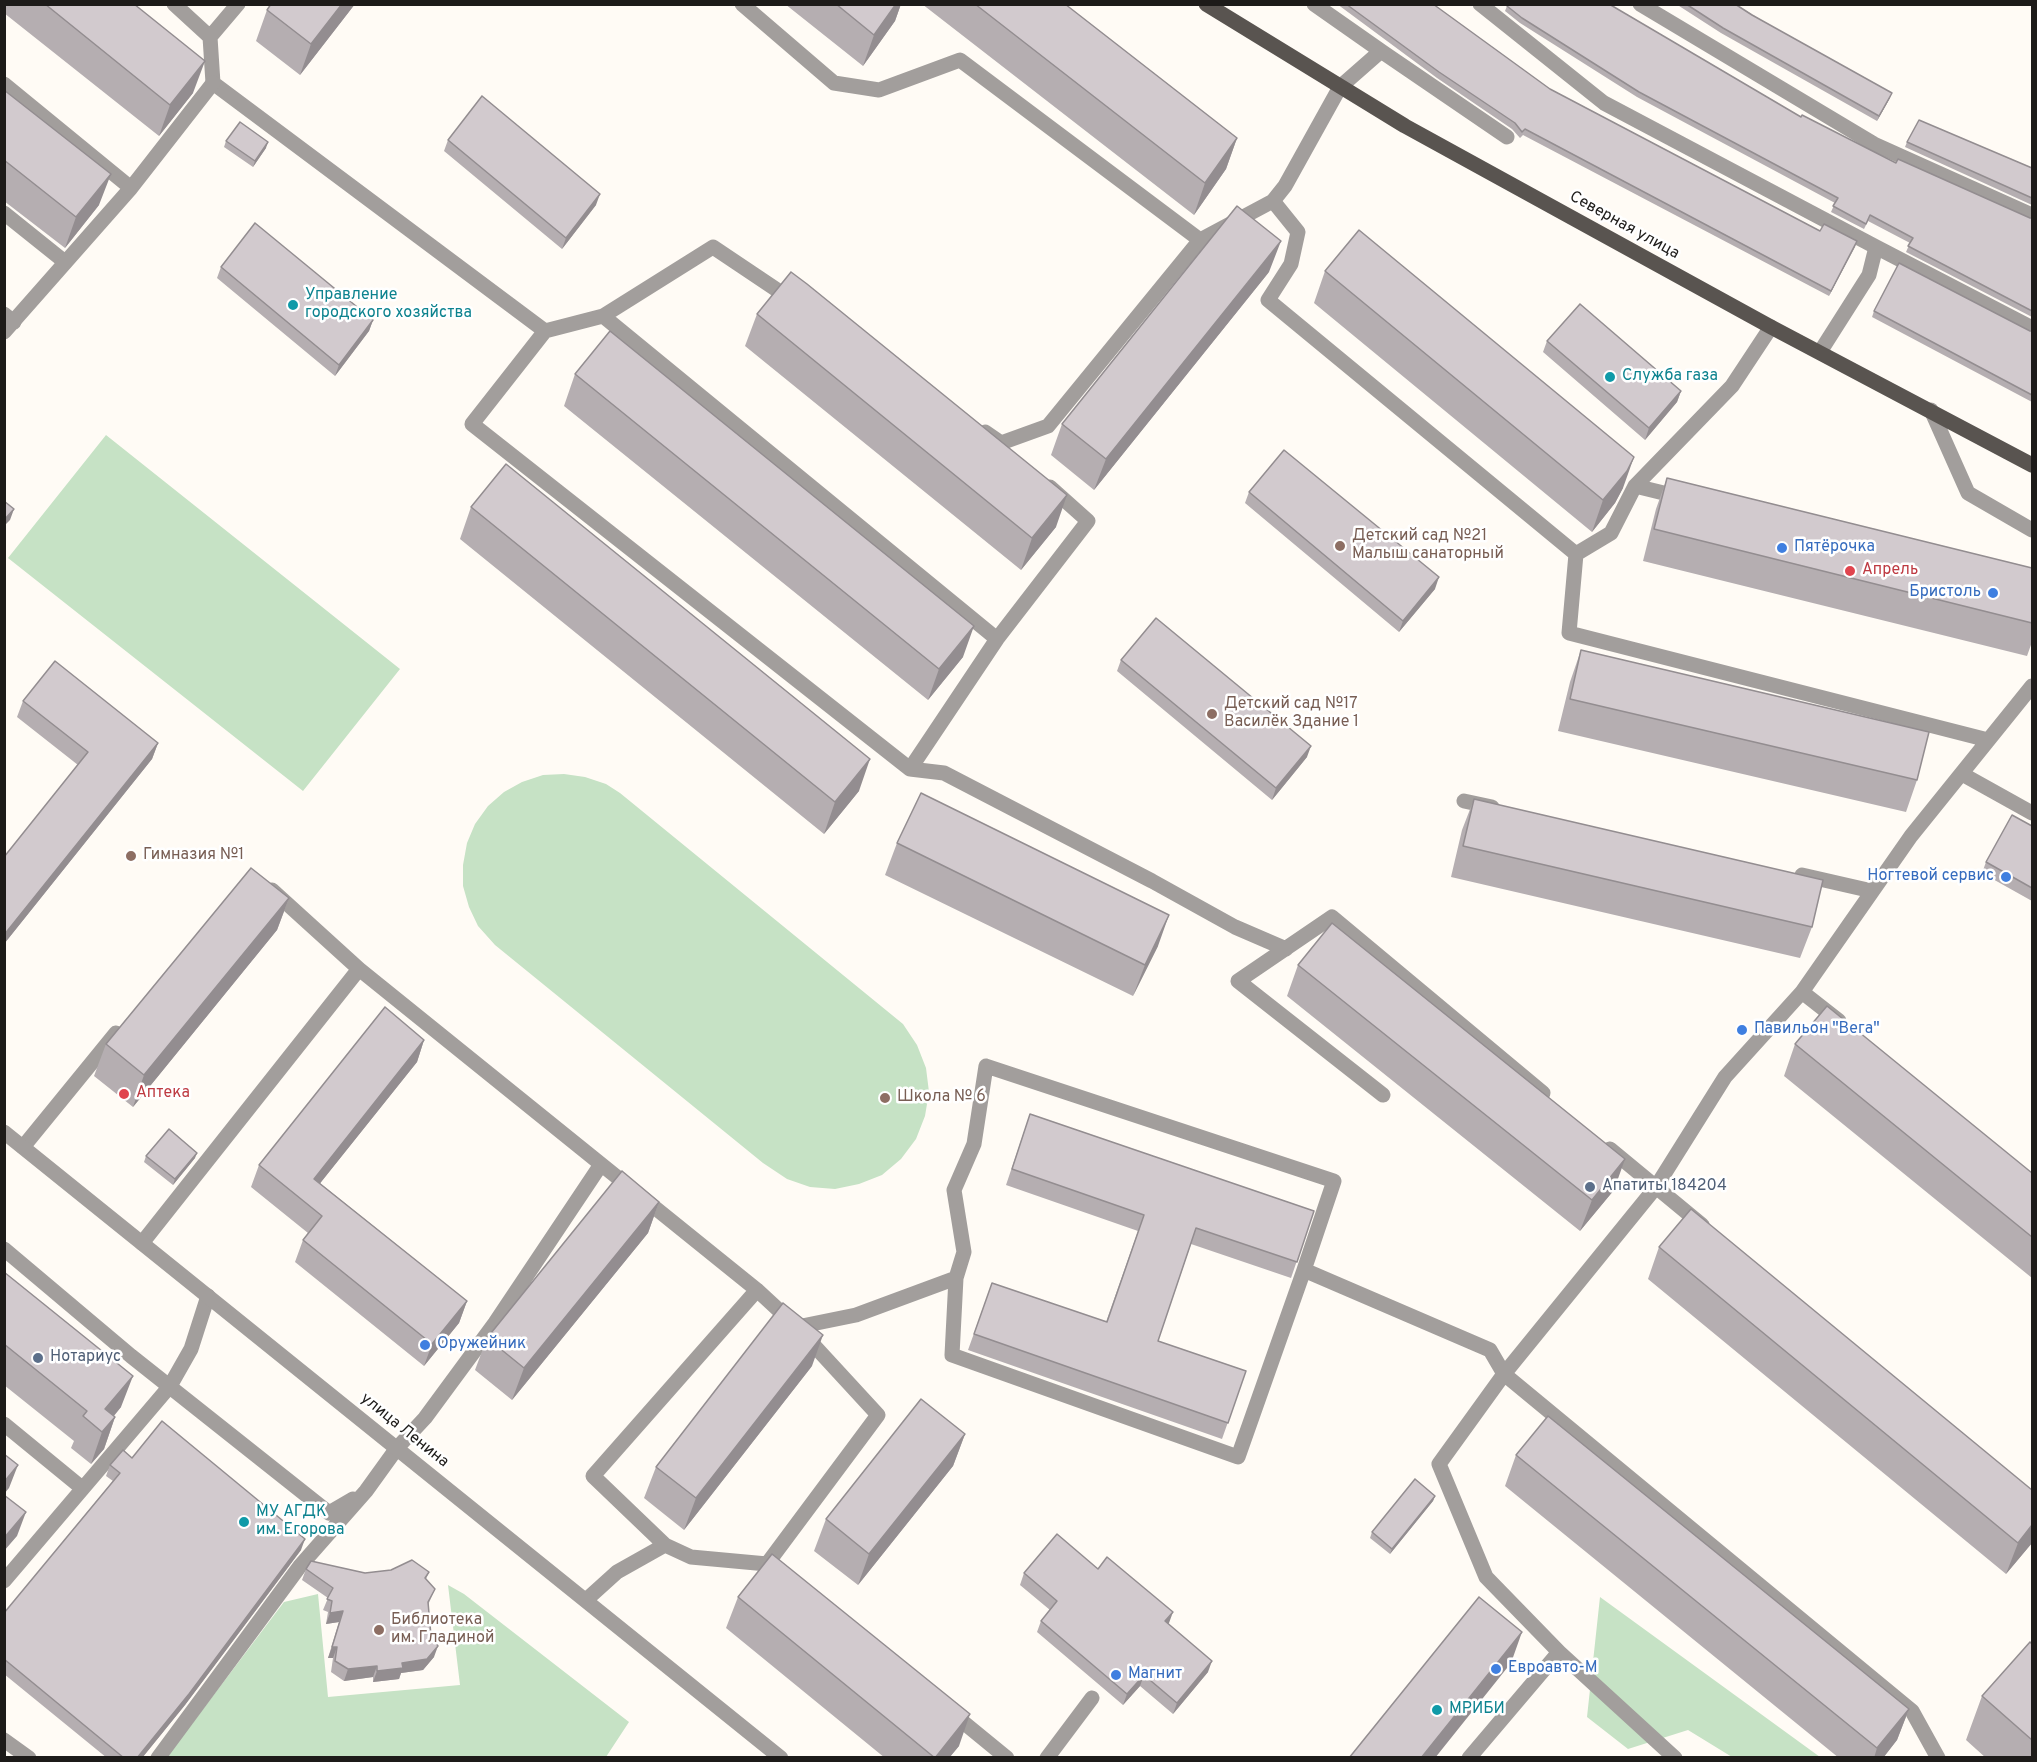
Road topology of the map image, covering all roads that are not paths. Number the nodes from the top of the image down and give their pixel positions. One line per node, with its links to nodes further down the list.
1 (174, 4): 8 (street)
2 (238, 4): 8 (street)
3 (742, 4): 18 (street)
4 (1206, 4): 12 (main road, Северная улица)
5 (1314, 4): 9 (street)
6 (1480, 4): 19 (street)
7 (1640, 4): 17 (street)
8 (210, 37): 10 (street)
9 (1381, 51): 12 (street); 13 (street)
10 (213, 83): 14 (street); 26 (street)
11 (4, 84): 14 (street)
12 (1341, 87): 15 (street); 24 (main road, Северная улица)
13 (1508, 137)
14 (131, 188): 20 (street)
15 (1273, 201): 18 (street); 35 (street)
16 (4, 213): 20 (street)
17 (2032, 215)
18 (1200, 240): 29 (street)
19 (1876, 248): 25 (street); 27 (street)
20 (65, 262): 23 (street)
21 (809, 312): 22 (street)
22 (603, 316): 26 (street); 36 (street)
23 (8, 323)
24 (1771, 327): 27 (main road, Северная улица); 32 (street)
25 (2032, 328)
26 (546, 332): 39 (street)
27 (1820, 352): 28 (main road, Северная улица)
28 (1931, 410): 30 (main road, Северная улица); 34 (street)
29 (972, 423)
30 (2032, 465)
31 (1036, 474): 36 (street)
32 (1635, 486): 33 (street); 35 (street)
33 (1692, 500)
34 (2032, 530)
35 (1576, 554): 38 (street)
36 (997, 639): 39 (street)
37 (2032, 686): 38 (street)
38 (1988, 740): 40 (street)
39 (910, 768): 47 (street)
40 (1962, 774): 43 (street); 46 (street)
41 (1464, 801): 42 (street)
42 (1510, 811)
43 (2032, 813)
44 (1791, 873): 46 (street)
45 (254, 883): 48 (street)
46 (1872, 891): 49 (street)
47 (1286, 948): 52 (street); 53 (street)
48 (359, 969): 57 (street); 60 (street)
49 (1802, 992): 51 (street); 58 (street)
50 (124, 1024): 56 (street)
51 (1848, 1028)
52 (1383, 1095)
53 (1557, 1105)
54 (4, 1132): 56 (street, улица Ленина)
55 (1602, 1142): 58 (street)
56 (23, 1147): 60 (street, улица Ленина)
57 (600, 1166): 64 (street); 70 (street)
58 (1656, 1188): 59 (street); 67 (street)
59 (1711, 1232)
60 (142, 1243): 65 (street, улица Ленина)
61 (4, 1249): 68 (street)
62 (1304, 1270): 63 (street); 63 (street); 67 (street)
63 (956, 1278): 66 (street)
64 (757, 1290): 66 (street); 73 (street)
65 (208, 1296): 68 (street); 70 (street, улица Ленина)
66 (798, 1327): 73 (street)
67 (1504, 1374): 76 (street); 87 (street)
68 (170, 1386): 71 (street); 72 (street)
69 (4, 1424): 71 (street)
70 (397, 1448): 72 (street); 75 (street, улица Ленина)
71 (82, 1488): 74 (street)
72 (366, 1491): 81 (street)
73 (665, 1545): 75 (street)
74 (4, 1581)
75 (586, 1600): 82 (street, улица Ленина)
76 (1559, 1652): 85 (street); 86 (street)
77 (1092, 1698): 84 (street)
78 (942, 1706): 83 (street)
79 (4, 1740): 80 (street)
80 (29, 1758)
81 (158, 1758)
82 (781, 1758)
83 (1007, 1758)
84 (1047, 1758)
85 (1469, 1758)
86 (1675, 1758)
87 (1938, 1758)

